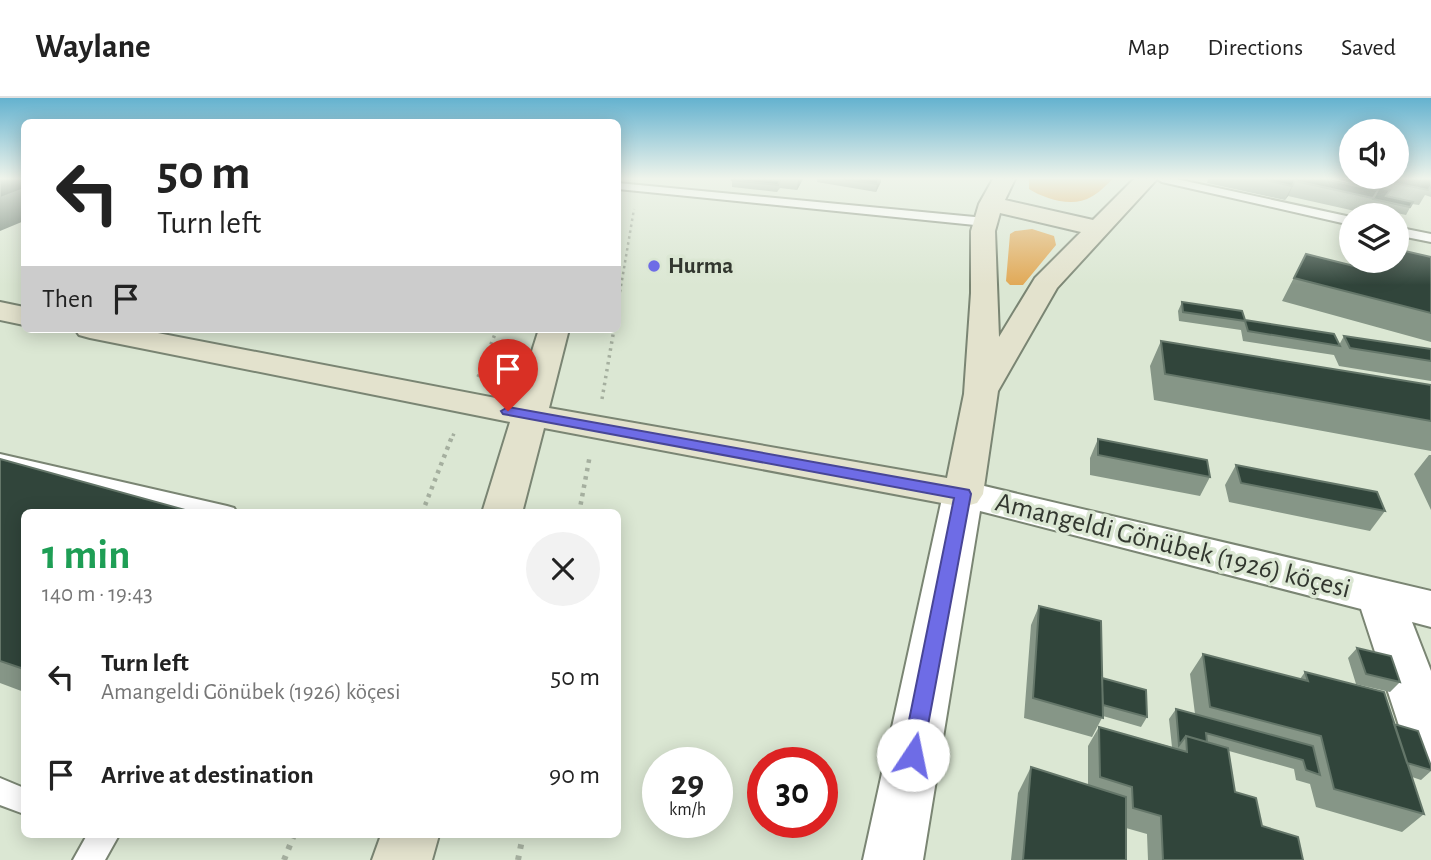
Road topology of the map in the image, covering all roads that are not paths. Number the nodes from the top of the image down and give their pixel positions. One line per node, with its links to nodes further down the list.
1 (985, 215): 11 (street)
2 (1040, 215): 4 (street)
3 (1111, 215): 4 (street)
4 (1097, 229): 11 (street)
5 (1409, 234): 6 (lane)
6 (1431, 238)
7 (0, 311): 8 (street)
8 (21, 315)
9 (110, 333): 12 (street, Amangeldi Gönübek (1926) köçesi)
10 (553, 333): 12 (street)
11 (981, 394): 14 (street)
12 (530, 415): 14 (street, Amangeldi Gönübek (1926) köçesi); 16 (street)
13 (0, 460): 15 (lane)
14 (963, 494): 17 (street, Amangeldi Gönübek (1926) köçesi); 26 (street)
15 (210, 509)
16 (503, 509)
17 (1380, 597): 18 (street, Amangeldi Gönübek (1926) köçesi); 19 (street)
18 (1431, 609)
19 (1431, 741)
20 (0, 791): 21 (lane)
21 (21, 800)
22 (102, 838): 24 (lane)
23 (409, 838): 25 (street)
24 (88, 860)
25 (402, 860)
26 (893, 860)

